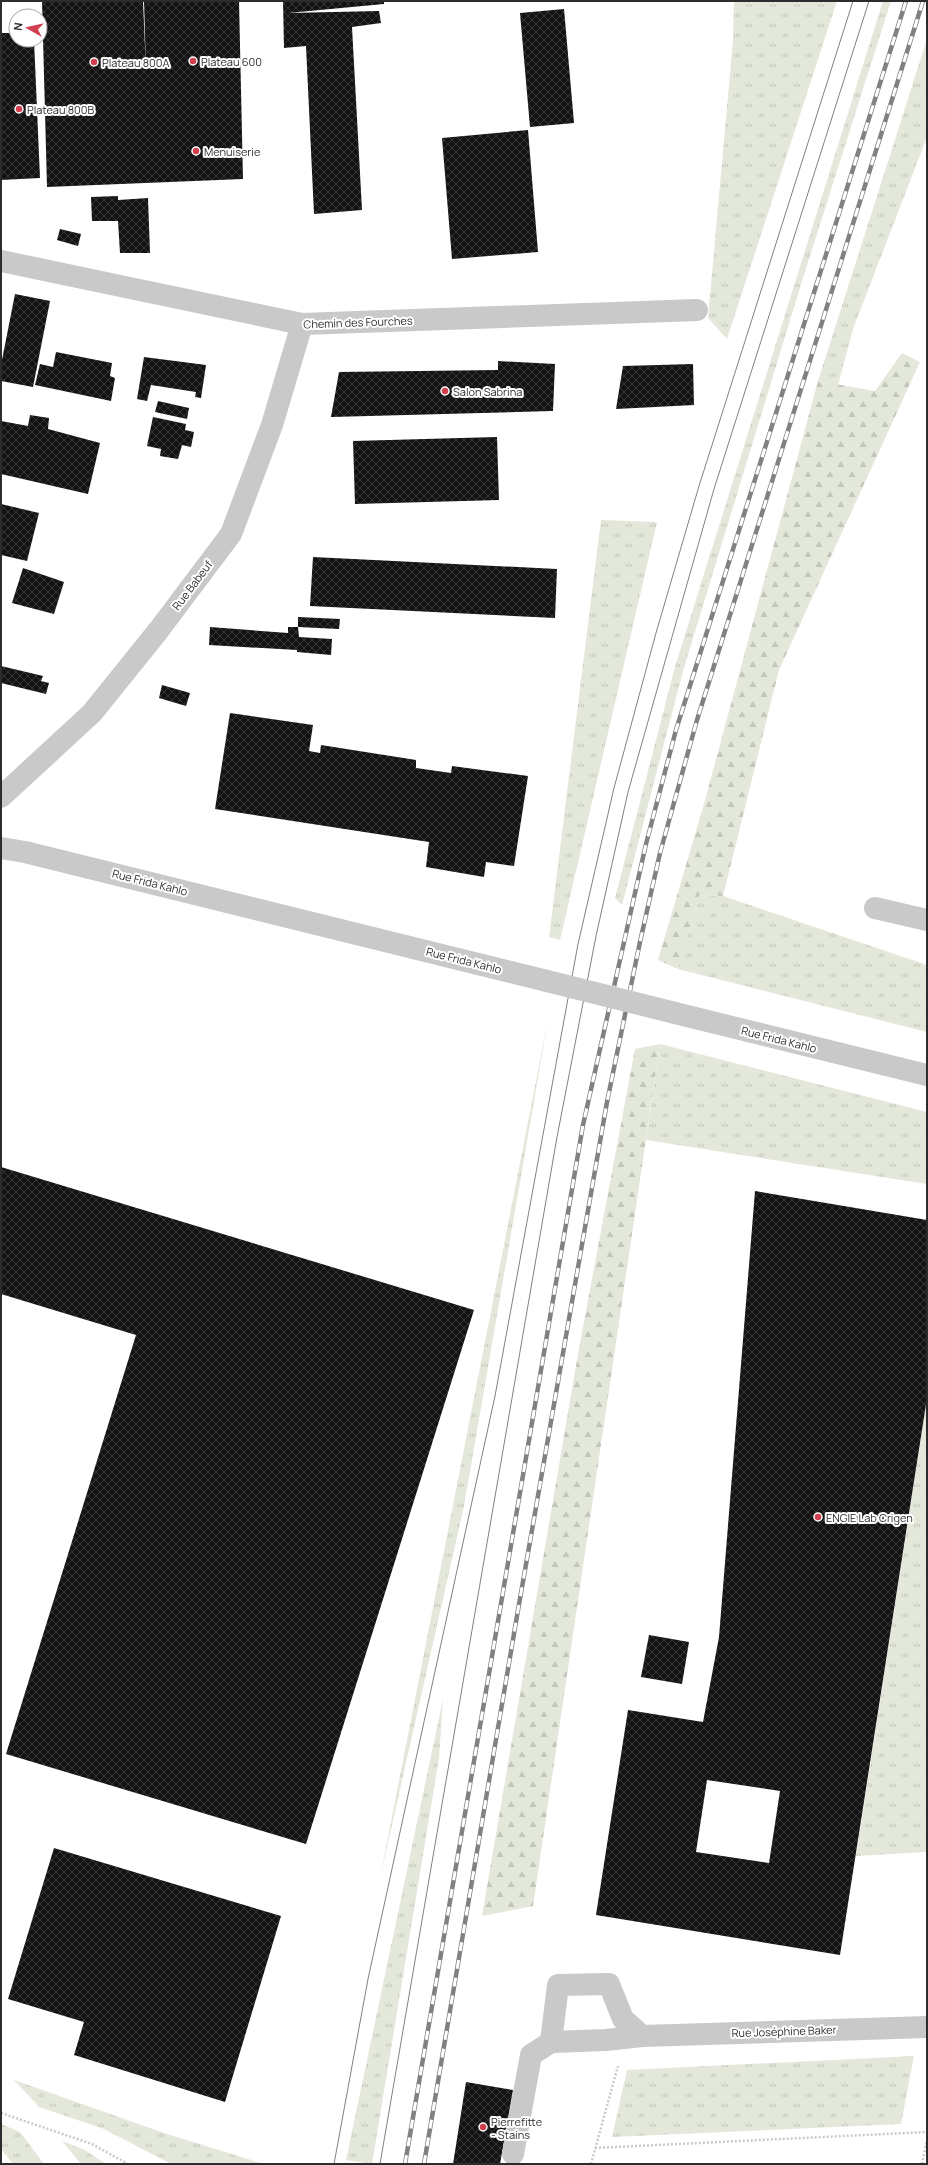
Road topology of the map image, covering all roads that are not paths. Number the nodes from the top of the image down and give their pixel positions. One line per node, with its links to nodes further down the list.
1 (1, 260): 3 (street, Chemin des Fourches)
2 (697, 310): 3 (street, Chemin des Fourches)
3 (302, 324): 4 (street, Rue Babeuf)
4 (1, 797)
5 (1, 848): 8 (street, Rue Frida Kahlo, bridge)
6 (875, 908): 7 (street)
7 (927, 920)
8 (927, 1075)
9 (927, 2027): 10 (street, Rue Joséphine Baker)
10 (642, 2036): 11 (street, Rue Joséphine Baker); 11 (street)
11 (551, 2042): 12 (street)
12 (512, 2154)

